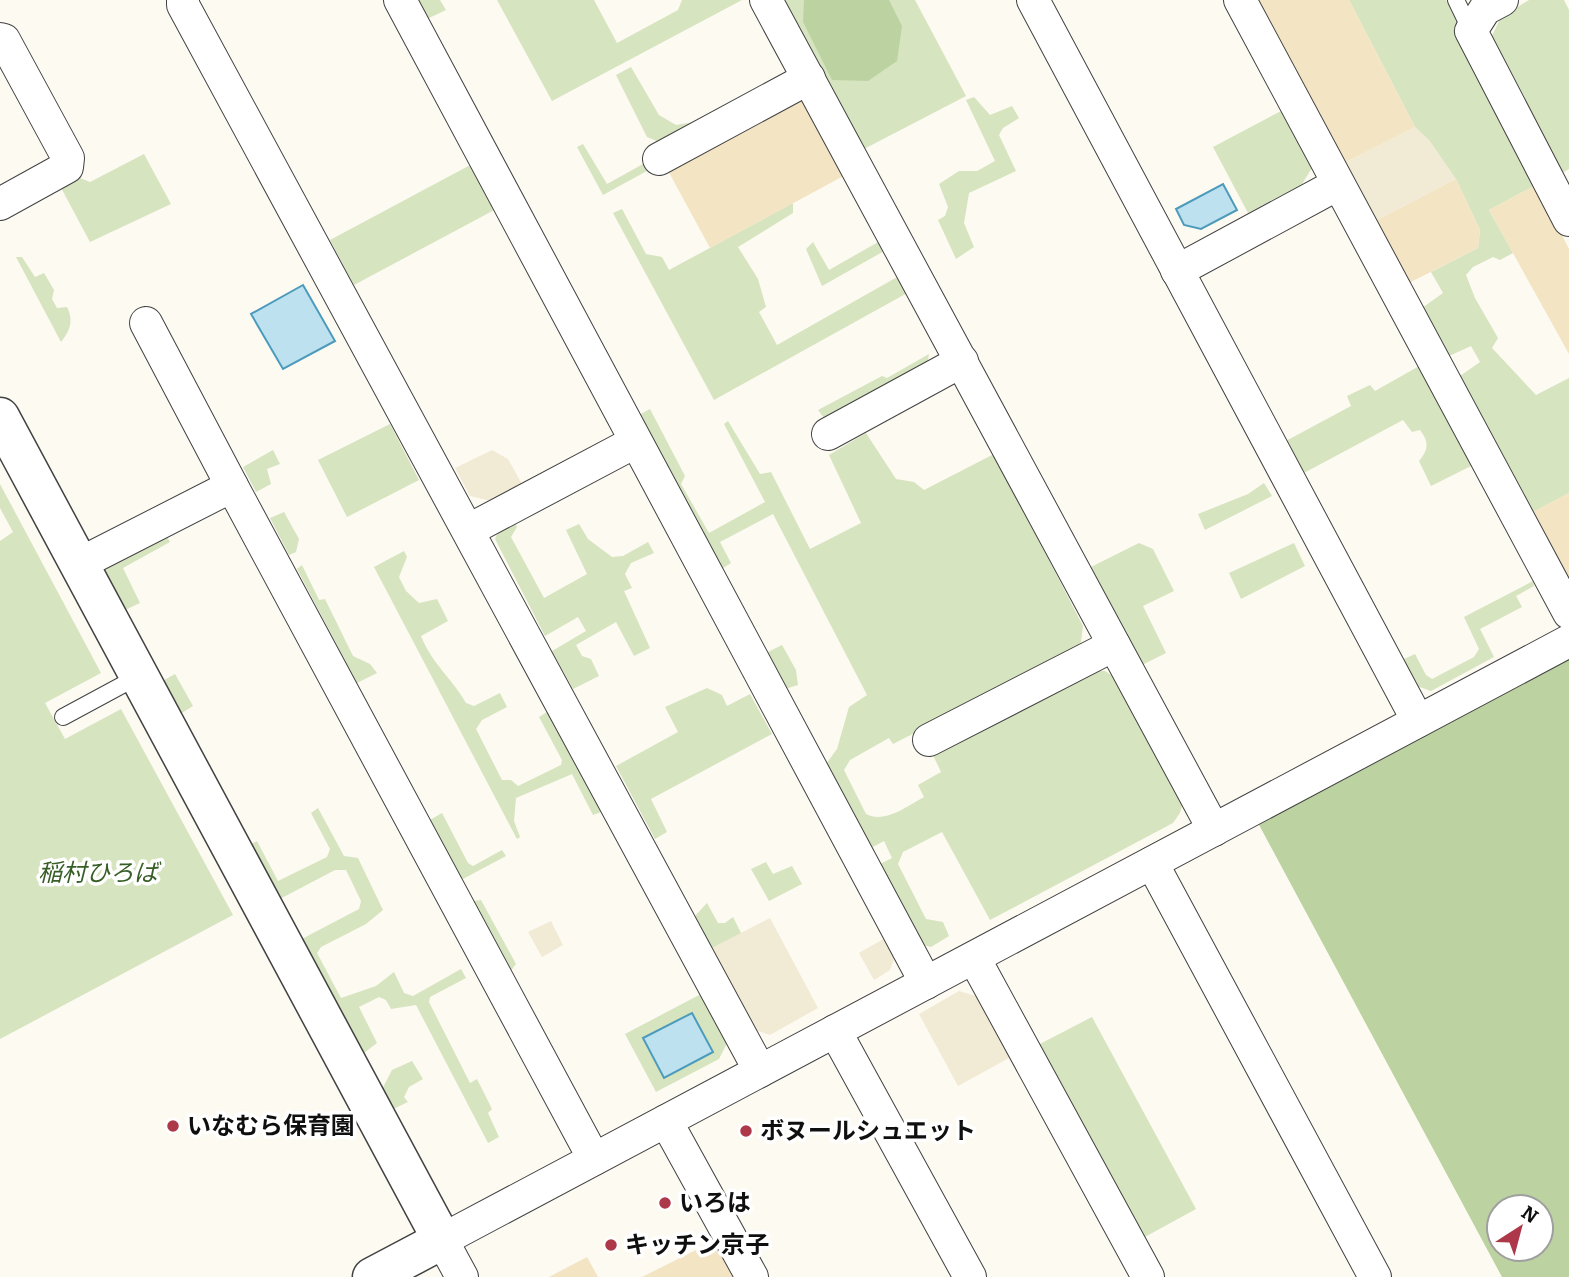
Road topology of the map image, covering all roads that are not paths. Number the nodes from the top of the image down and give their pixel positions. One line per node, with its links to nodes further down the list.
1 (183, 0): 22 (street)
2 (400, 0): 20 (street)
3 (766, 0): 10 (street)
4 (1033, 0): 15 (street)
5 (1240, 0): 12 (street)
6 (1456, 0): 8 (lane)
7 (1502, 0): 8 (street)
8 (1471, 31): 14 (street)
9 (0, 39): 13 (street)
10 (809, 78): 11 (street); 17 (street)
11 (659, 159)
12 (1338, 184): 15 (street); 24 (street)
13 (0, 204)
14 (1569, 220)
15 (1177, 271): 29 (street)
16 (146, 323): 21 (street)
17 (962, 361): 19 (street); 26 (street)
18 (0, 417): 23 (street)
19 (828, 434)
20 (635, 442): 22 (street); 34 (street)
21 (232, 486): 23 (street); 38 (street)
22 (469, 530): 36 (street)
23 (79, 564): 27 (street)
24 (1569, 613)
25 (1569, 641): 29 (street)
26 (1114, 645): 30 (street); 31 (street)
27 (139, 676): 28 (lane); 39 (street)
28 (63, 717)
29 (1418, 721): 31 (street)
30 (929, 740)
31 (1214, 830): 32 (street)
32 (1152, 863): 33 (street); 45 (street)
33 (974, 957): 34 (street); 44 (street)
34 (926, 983): 35 (street)
35 (835, 1031): 36 (street); 43 (street)
36 (760, 1070): 37 (street)
37 (666, 1121): 38 (street); 42 (street)
38 (593, 1159): 39 (street)
39 (442, 1240): 40 (street); 41 (street)
40 (372, 1277)
41 (462, 1277)
42 (752, 1277)
43 (970, 1277)
44 (1148, 1277)
45 (1375, 1277)

